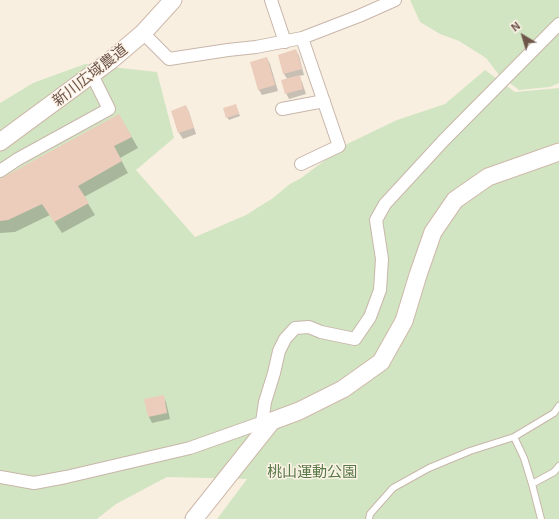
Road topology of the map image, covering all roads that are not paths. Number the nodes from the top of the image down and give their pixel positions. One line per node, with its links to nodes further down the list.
1 (173, 0): 5 (street, 新川広域農道)
2 (272, 0): 7 (street)
3 (394, 0): 6 (street)
4 (559, 24): 17 (street)
5 (143, 33): 7 (street); 8 (street, 新川広域農道)
6 (302, 38): 7 (street); 9 (street)
7 (285, 42)
8 (92, 75): 11 (street, 新川広域農道); 14 (street)
9 (324, 102): 10 (street); 13 (street)
10 (282, 109)
11 (0, 142)
12 (559, 152): 16 (street)
13 (301, 164)
14 (0, 172)
15 (559, 406): 18 (lane)
16 (299, 410): 17 (street); 22 (street); 23 (street)
17 (262, 422): 20 (street)
18 (514, 437): 21 (lane); 24 (lane)
19 (559, 466): 21 (lane)
20 (0, 477)
21 (532, 484): 25 (lane)
22 (194, 519)
23 (209, 519)
24 (369, 519)
25 (541, 519)

